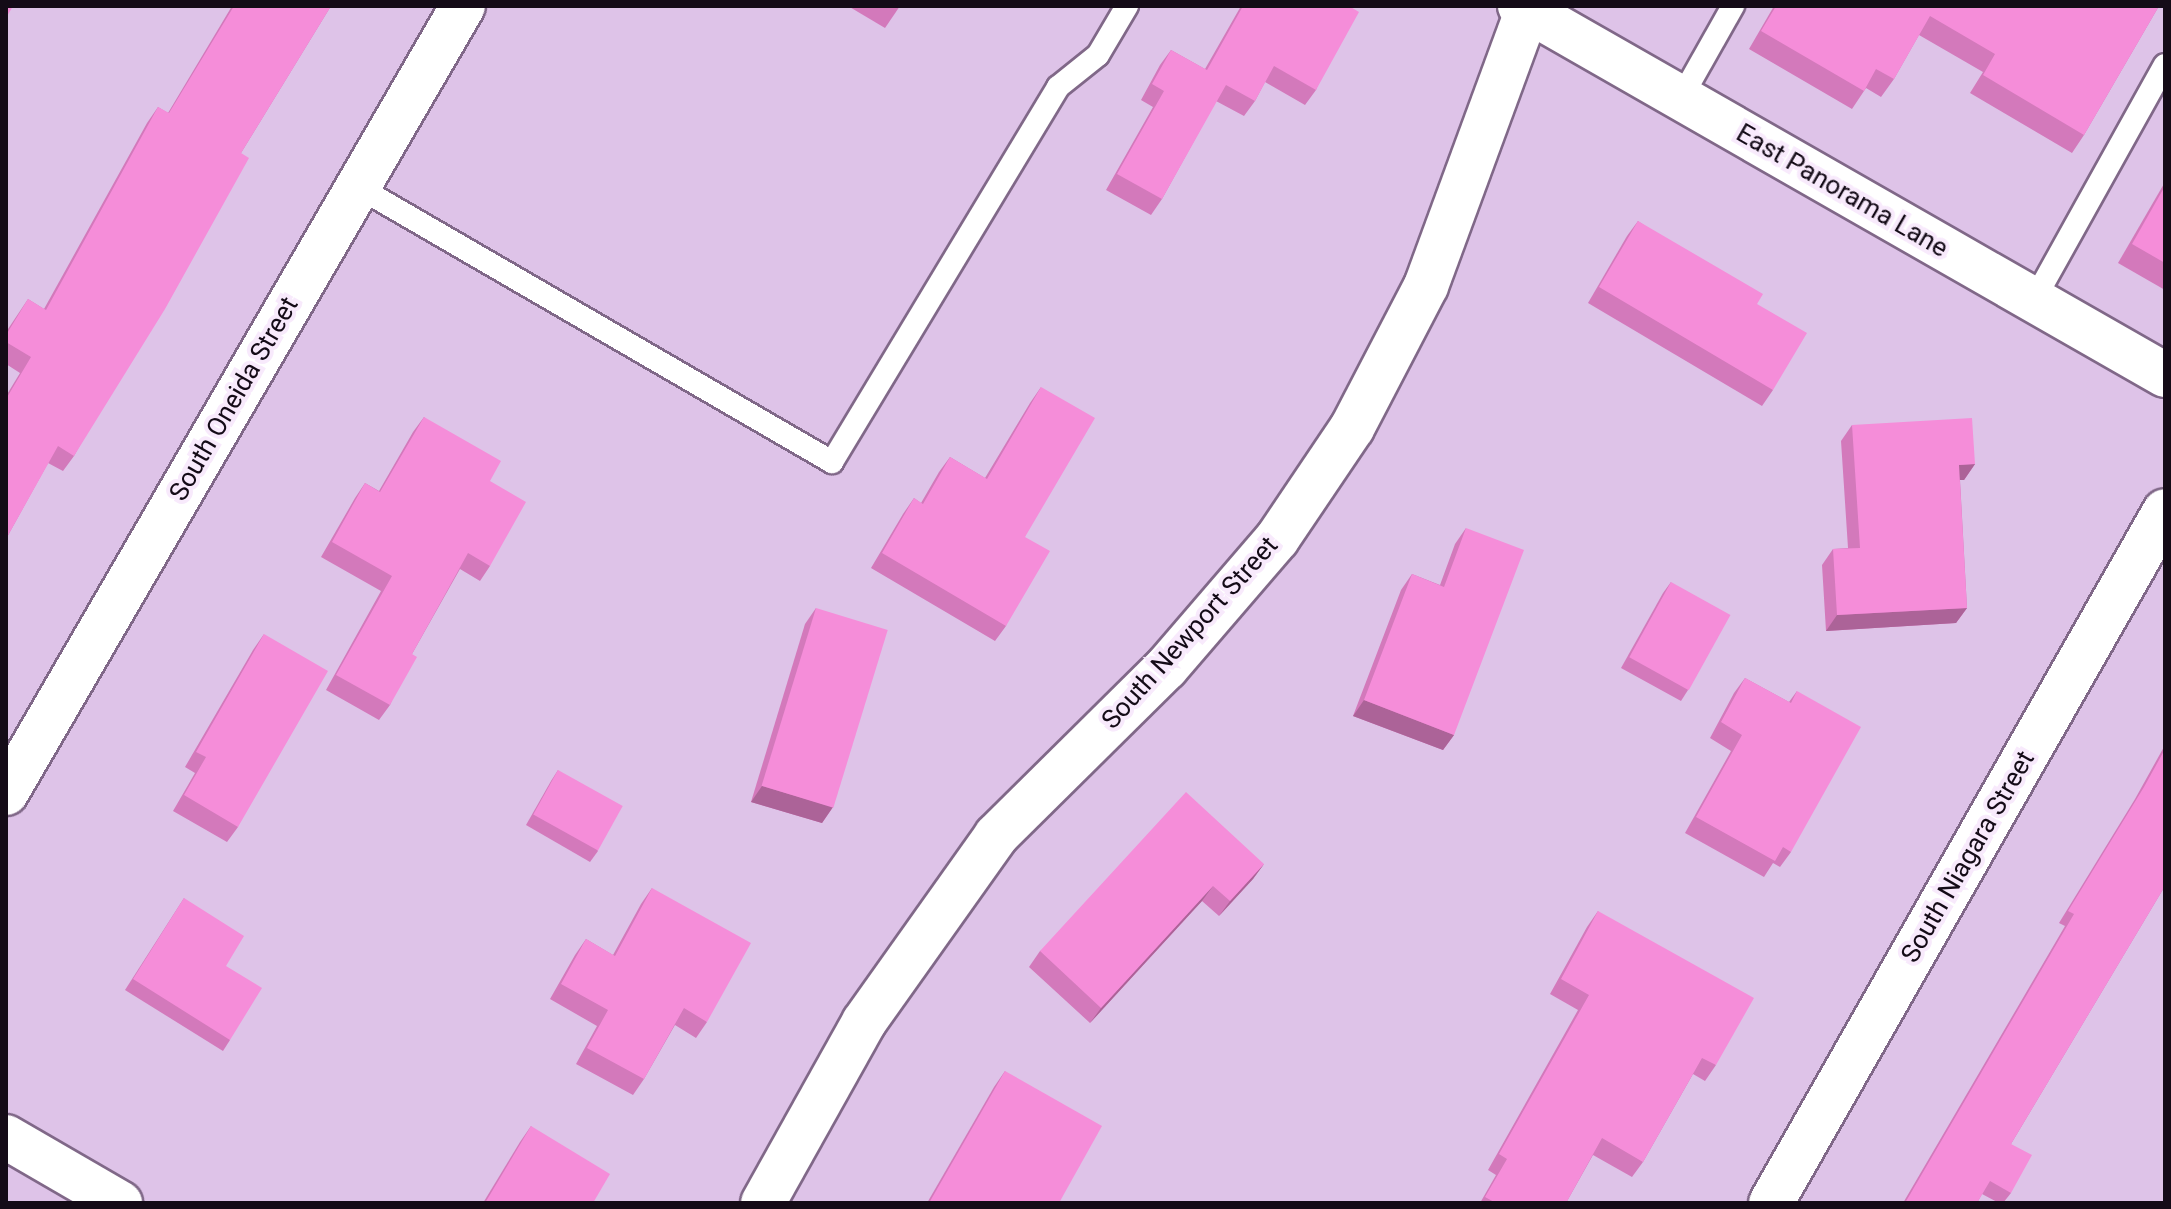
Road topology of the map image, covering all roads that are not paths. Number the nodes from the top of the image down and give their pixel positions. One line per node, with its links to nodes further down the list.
1 (463, 6): 7 (street, South Oneida Street)
2 (1127, 6): 7 (lane)
3 (1733, 6): 6 (lane)
4 (1524, 8): 6 (street, East Panorama Lane); 14 (street, South Newport Street)
5 (2165, 65): 8 (lane)
6 (1681, 98): 8 (street, East Panorama Lane)
7 (358, 187): 11 (street, South Oneida Street)
8 (2034, 300): 9 (street, East Panorama Lane)
9 (2165, 375)
10 (2165, 511): 15 (street, South Niagara Street)
11 (6, 793)
12 (6, 1137): 13 (street)
13 (120, 1203)
14 (763, 1203)
15 (1771, 1203)

